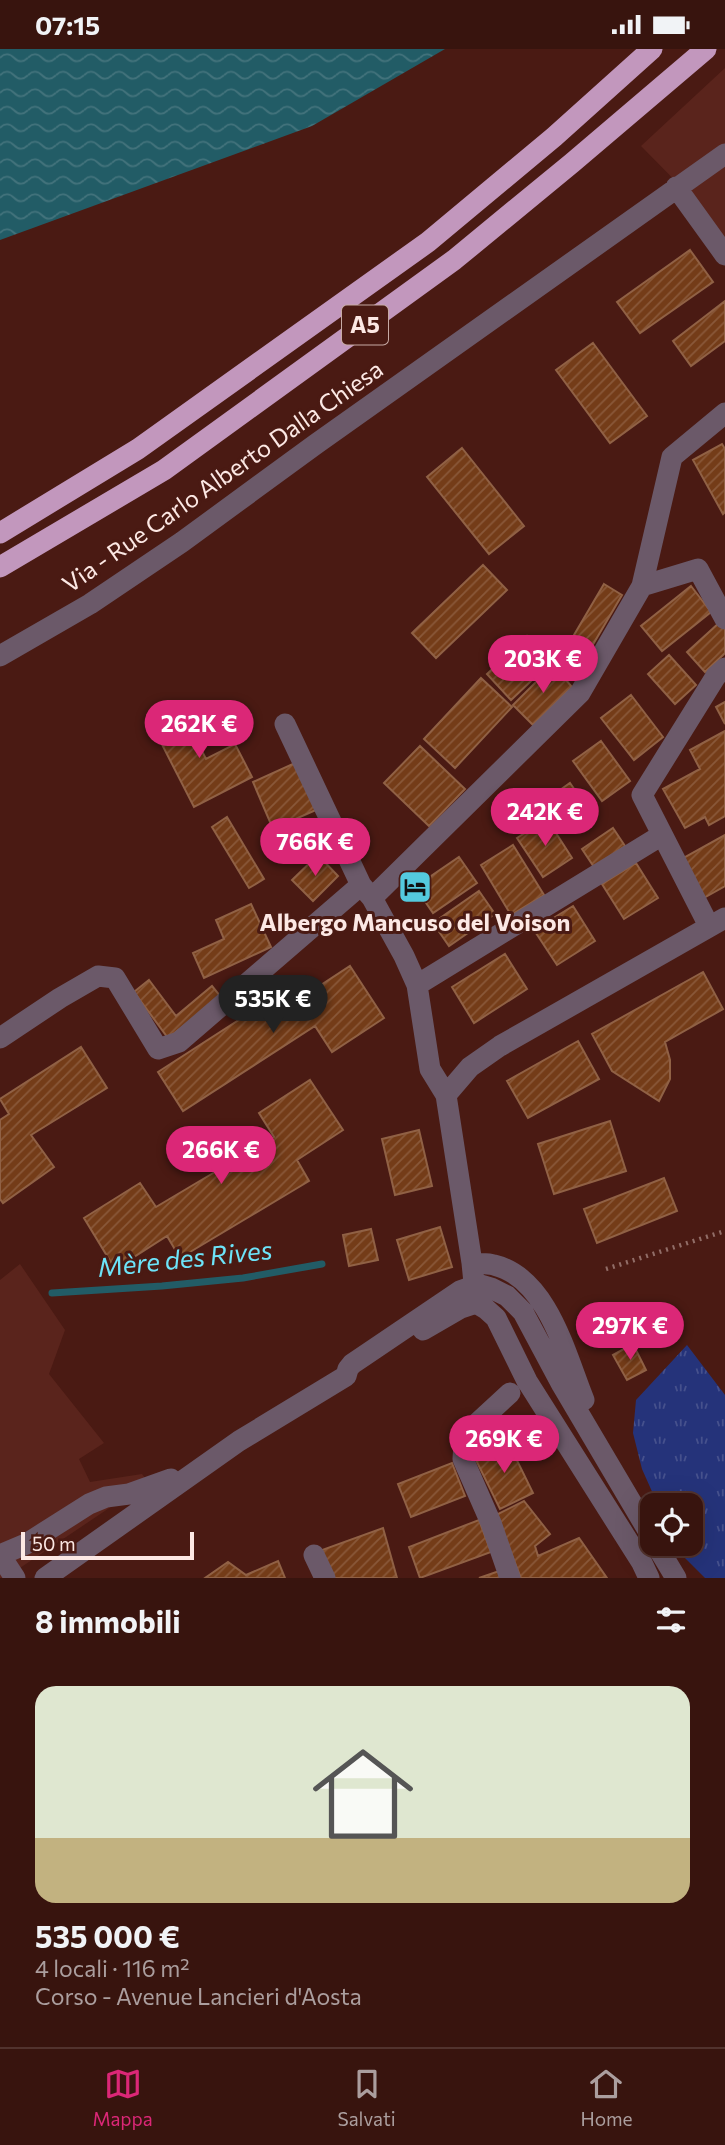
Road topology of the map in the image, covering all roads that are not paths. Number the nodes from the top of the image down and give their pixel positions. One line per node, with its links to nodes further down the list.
1 (652, 49): 7 (highway, A5)
2 (706, 49): 8 (highway, A5)
3 (725, 154): 4 (street, Via - Rue Carlo Alberto Dalla Chiesa)
4 (676, 187): 5 (street); 11 (street, Via - Rue Carlo Alberto Dalla Chiesa)
5 (725, 255)
6 (725, 413): 9 (street)
7 (0, 533)
8 (0, 567)
9 (642, 586): 10 (street); 15 (street)
10 (725, 619)
11 (0, 656)
12 (725, 668): 14 (street)
13 (285, 725): 15 (street)
14 (662, 835): 16 (street); 17 (street)
15 (366, 892): 17 (street); 18 (street)
16 (717, 922): 19 (street)
17 (417, 985): 19 (street)
18 (0, 1038)
19 (446, 1095): 20 (street)
20 (472, 1263): 21 (street); 23 (street)
21 (475, 1294): 23 (street); 24 (street); 28 (street)
22 (510, 1393): 32 (street)
23 (608, 1462): 25 (street)
24 (193, 1472): 26 (street); 30 (street)
25 (640, 1517)
26 (0, 1555): 29 (street)
27 (314, 1555): 31 (street)
28 (657, 1572)
29 (15, 1578)
30 (45, 1578)
31 (325, 1578)
32 (510, 1578)

